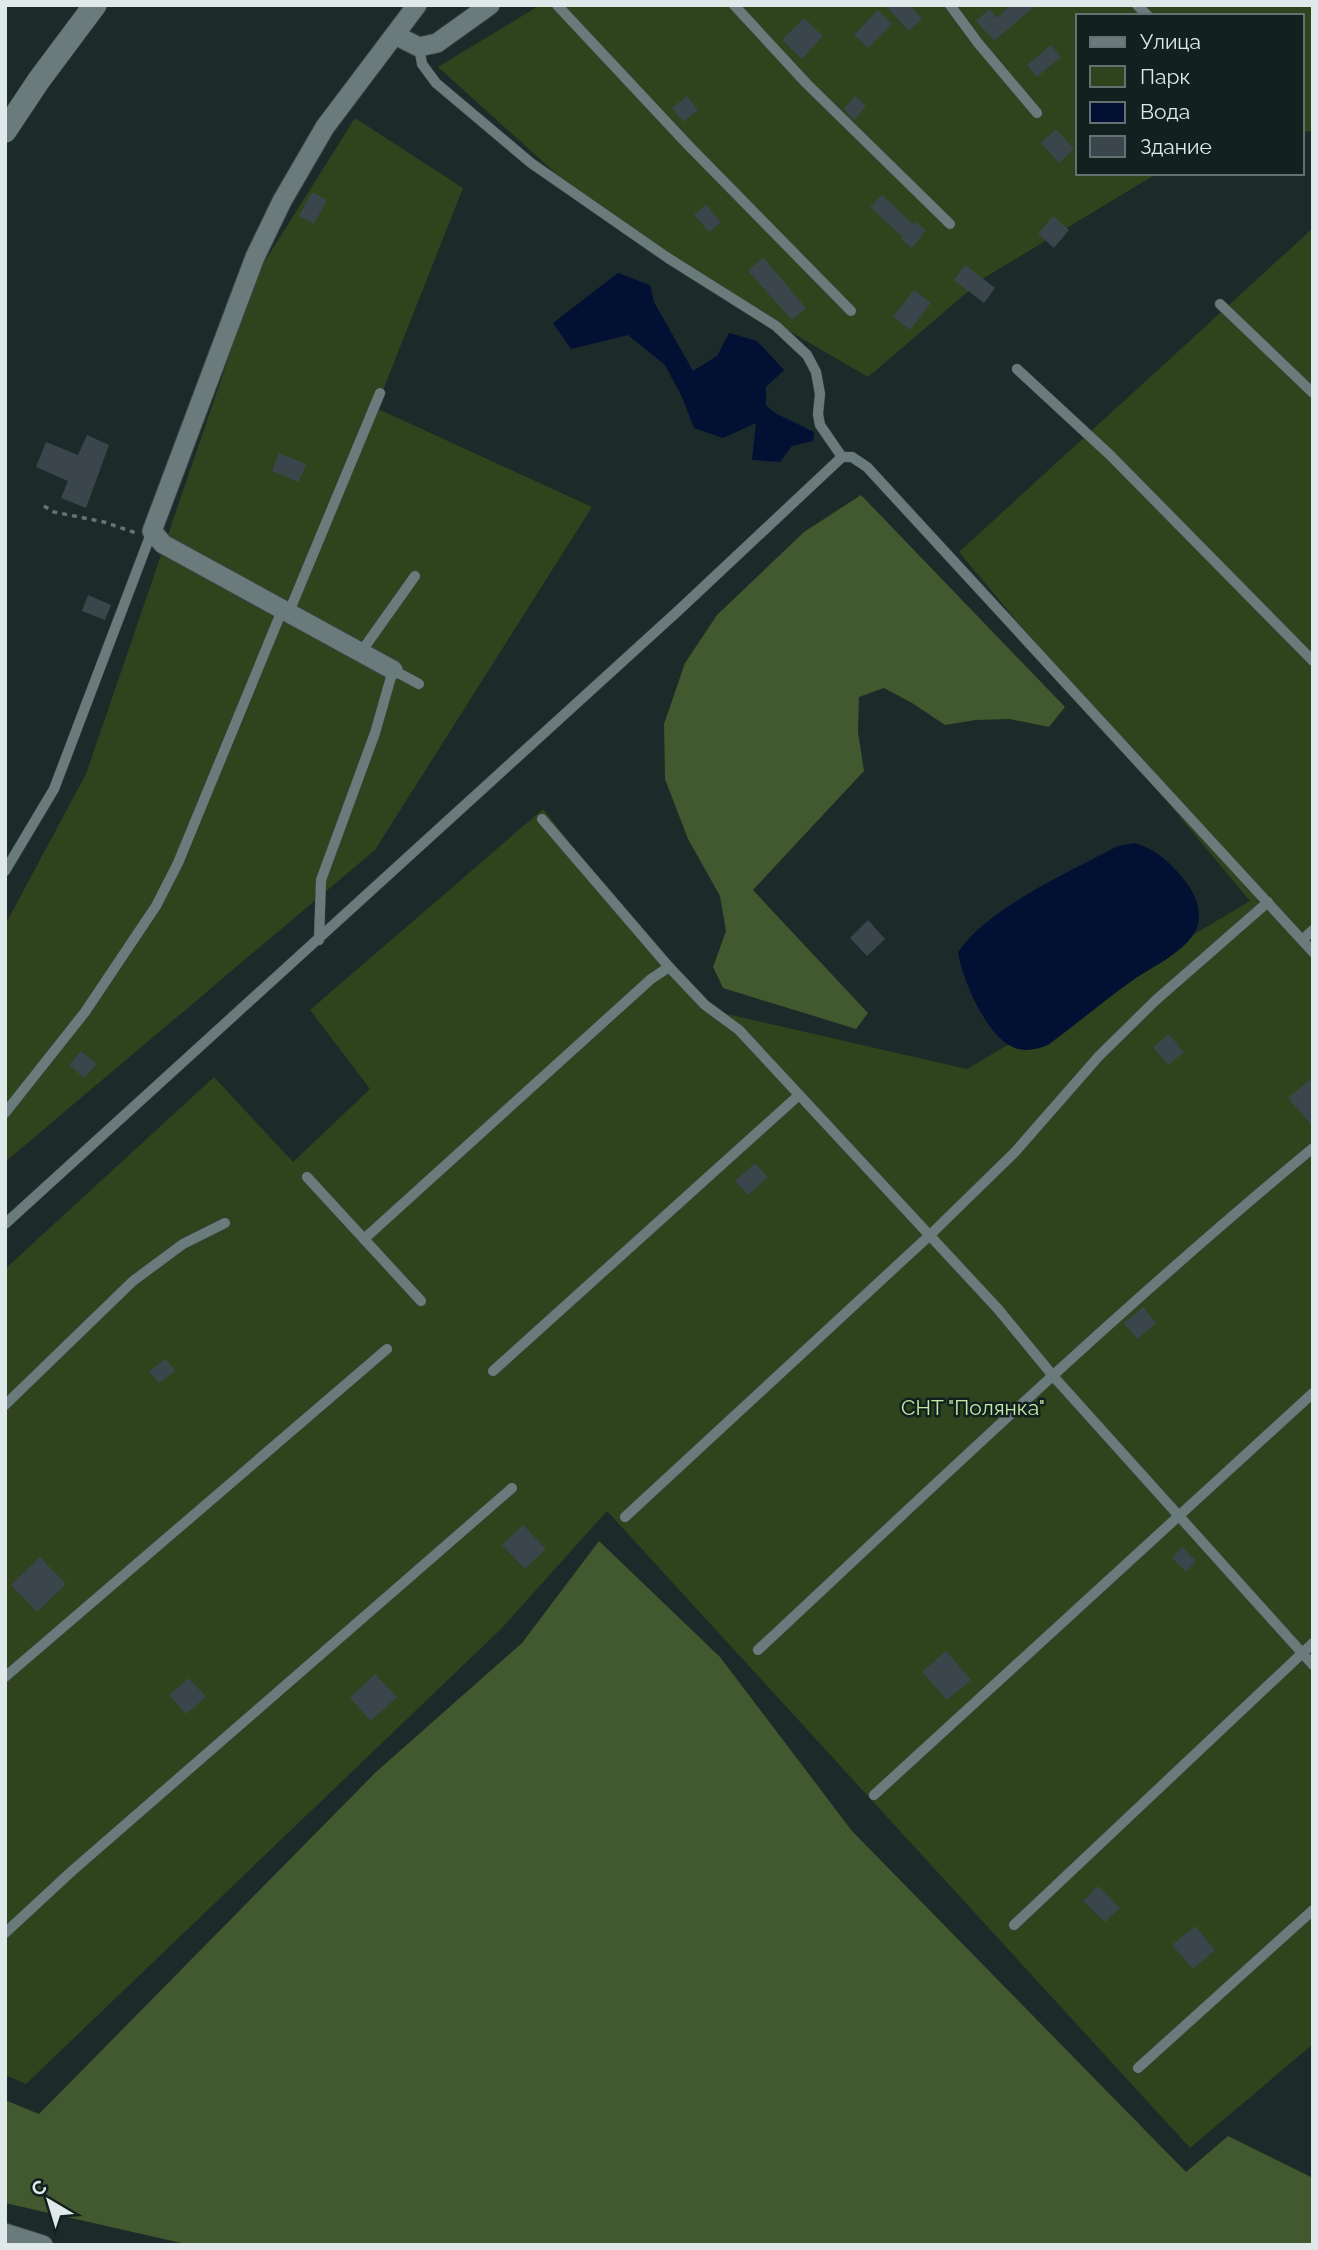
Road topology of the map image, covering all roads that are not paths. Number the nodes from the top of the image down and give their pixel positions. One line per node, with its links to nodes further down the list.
1 (95, 5): 10 (street)
2 (417, 5): 7 (street)
3 (490, 5): 8 (street)
4 (557, 5): 13 (lane)
5 (734, 5): 11 (lane)
6 (950, 5): 9 (lane)
7 (395, 35): 8 (street); 18 (street)
8 (419, 47): 17 (lane)
9 (1037, 113)
10 (5, 131)
11 (950, 224)
12 (1220, 304): 16 (lane)
13 (851, 310)
14 (1017, 369): 22 (lane)
15 (380, 393): 20 (lane)
16 (1313, 393)
17 (842, 457): 27 (lane); 29 (lane)
18 (151, 534): 20 (street); 26 (lane)
19 (415, 576): 21 (lane)
20 (286, 610): 21 (street); 34 (lane)
21 (361, 652): 23 (street)
22 (1313, 661)
23 (393, 670): 24 (lane); 29 (lane)
24 (419, 684)
25 (542, 818): 32 (lane)
26 (5, 871)
27 (1268, 902): 30 (lane); 39 (lane)
28 (1313, 930): 30 (lane)
29 (319, 940): 38 (lane)
30 (1302, 940): 31 (lane)
31 (1313, 952)
32 (669, 967): 33 (lane); 40 (lane)
33 (799, 1096): 39 (lane); 43 (lane)
34 (5, 1113)
35 (1313, 1148): 44 (lane)
36 (307, 1177): 40 (lane)
37 (225, 1223): 46 (lane)
38 (5, 1224)
39 (930, 1235): 44 (lane); 49 (lane)
40 (364, 1239): 41 (lane)
41 (421, 1301)
42 (387, 1349): 54 (lane)
43 (493, 1371)
44 (1054, 1377): 48 (lane); 51 (lane)
45 (1313, 1393): 48 (lane)
46 (5, 1405)
47 (512, 1488): 58 (lane)
48 (1179, 1515): 52 (lane); 55 (lane)
49 (625, 1517)
50 (1313, 1643): 52 (lane)
51 (758, 1650)
52 (1302, 1652): 53 (lane); 57 (lane)
53 (1313, 1665)
54 (5, 1676)
55 (874, 1795)
56 (1313, 1909): 59 (lane)
57 (1014, 1925)
58 (5, 1933)
59 (1138, 2067)
60 (5, 2233): 61 (street)
61 (43, 2245)

